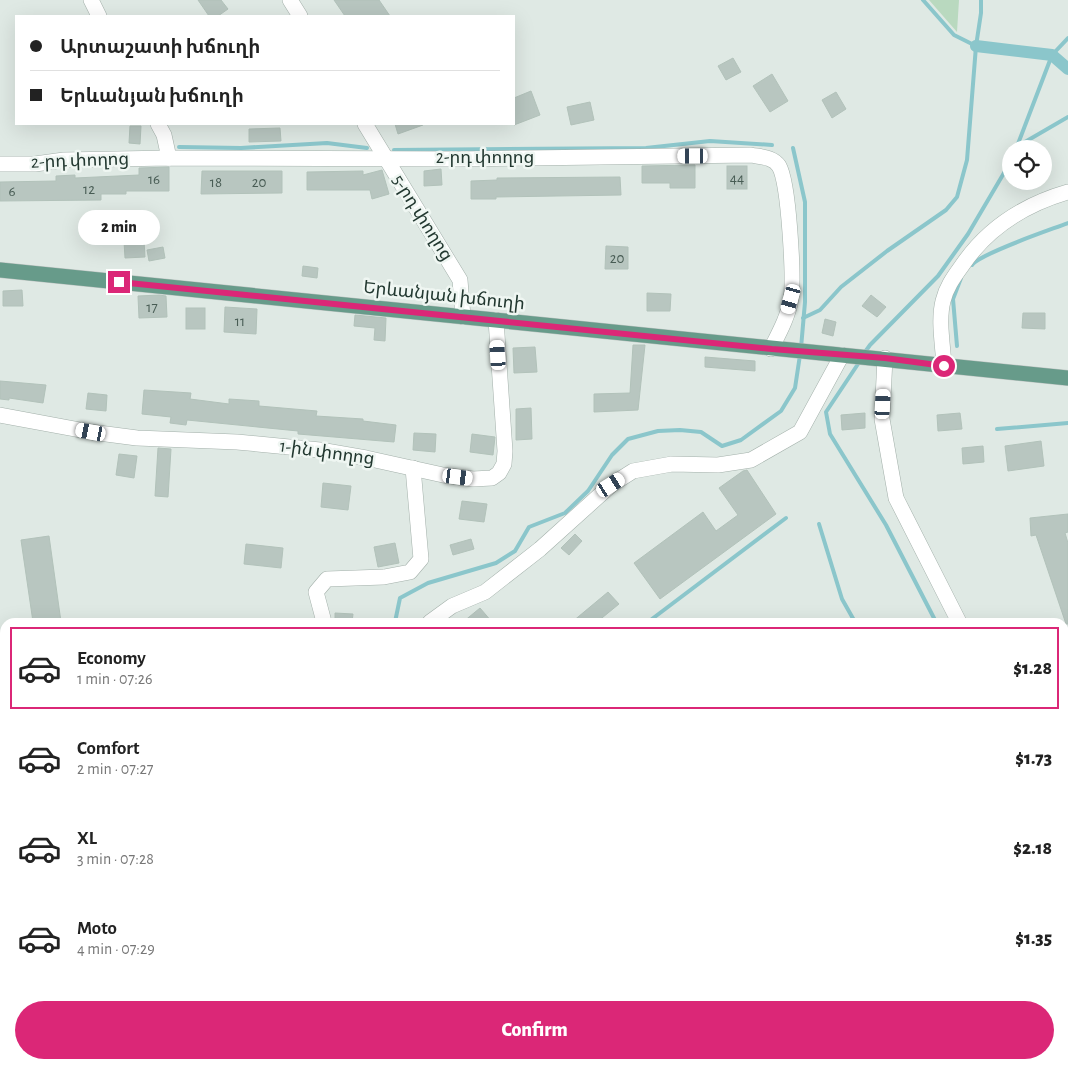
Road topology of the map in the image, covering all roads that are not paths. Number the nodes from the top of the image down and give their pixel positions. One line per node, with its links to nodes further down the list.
1 (91, 0): 3 (street)
2 (290, 0): 4 (street)
3 (99, 15)
4 (299, 15)
5 (159, 125): 7 (street)
6 (366, 125): 8 (street, 5-րդ փողոց)
7 (169, 158): 8 (street, 2-րդ փողոց); 9 (street, 2-րդ փողոց)
8 (385, 158): 12 (street, 5-րդ փողոց); 14 (street, 2-րդ փողոց)
9 (0, 164)
10 (1068, 192): 17 (street)
11 (0, 270): 12 (main road, Երևանյան խճուղի)
12 (463, 317): 13 (main road, Երևանյան խճուղի)
13 (496, 320): 14 (main road, Երևանյան խճուղի); 20 (street, 1-ին փողոց)
14 (772, 349): 15 (main road, Երևանյան խճուղի)
15 (842, 355): 16 (main road, Երևանյան խճուղի); 22 (street)
16 (885, 358): 17 (main road, Երևանյան խճուղի); 23 (street)
17 (944, 366): 18 (main road, Երևանյան խճուղի)
18 (1068, 378)
19 (0, 415): 20 (street, 1-ին փողոց)
20 (413, 468): 21 (street)
21 (323, 618)
22 (436, 618)
23 (957, 618)

